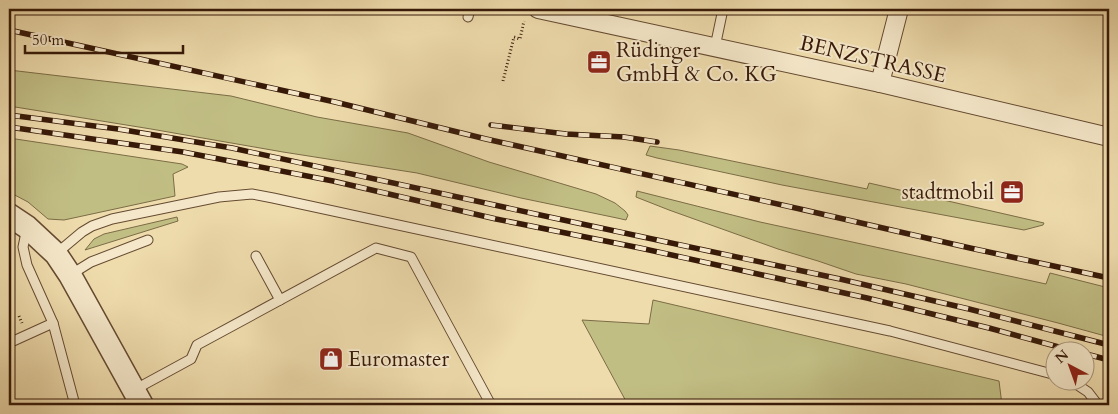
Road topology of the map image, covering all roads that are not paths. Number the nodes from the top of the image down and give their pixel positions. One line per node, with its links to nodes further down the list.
1 (723, 9): 4 (lane)
2 (900, 9): 5 (street)
3 (532, 12): 4 (street, BENZSTRASSE)
4 (715, 47): 5 (street, BENZSTRASSE)
5 (880, 83): 6 (street, BENZSTRASSE)
6 (1109, 137)
7 (18, 221): 9 (street); 13 (lane)
8 (148, 240): 11 (lane)
9 (56, 254): 11 (street); 15 (lane)
10 (256, 256): 12 (lane)
11 (70, 275): 17 (street)
12 (280, 300): 17 (lane); 19 (lane)
13 (53, 323): 14 (lane); 18 (lane)
14 (9, 343)
15 (1046, 372)
16 (1088, 392): 20 (lane)
17 (138, 398)
18 (76, 405)
19 (491, 405)
20 (1098, 405)

